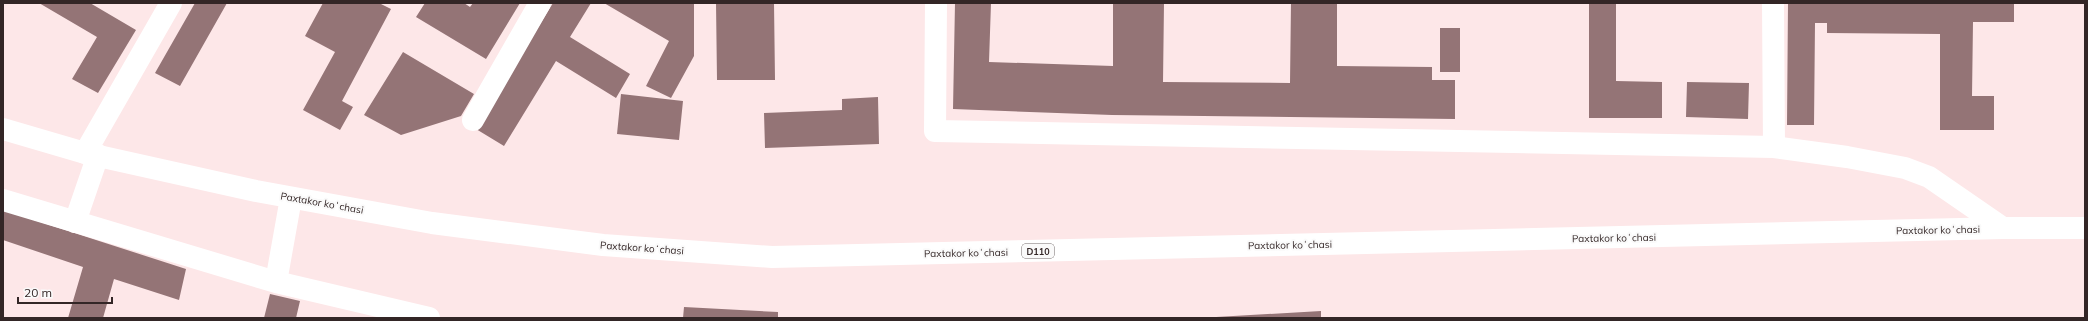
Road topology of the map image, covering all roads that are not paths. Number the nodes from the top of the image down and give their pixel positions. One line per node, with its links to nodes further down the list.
1 (171, 3): 8 (main road)
2 (540, 3): 5 (main road)
3 (936, 3): 7 (main road)
4 (1772, 3): 7 (main road)
5 (473, 120)
6 (3, 128): 8 (main road, Paxtakor koʻchasi / D110)
7 (1774, 148): 12 (main road)
8 (91, 154): 9 (main road, Paxtakor koʻchasi / D110); 11 (main road)
9 (290, 198): 12 (main road, Paxtakor koʻchasi / D110); 14 (main road)
10 (3, 200): 11 (main road)
11 (76, 222): 14 (main road)
12 (2002, 228): 13 (main road, Paxtakor koʻchasi / D110)
13 (2085, 228)
14 (276, 282): 15 (main road)
15 (429, 318)

